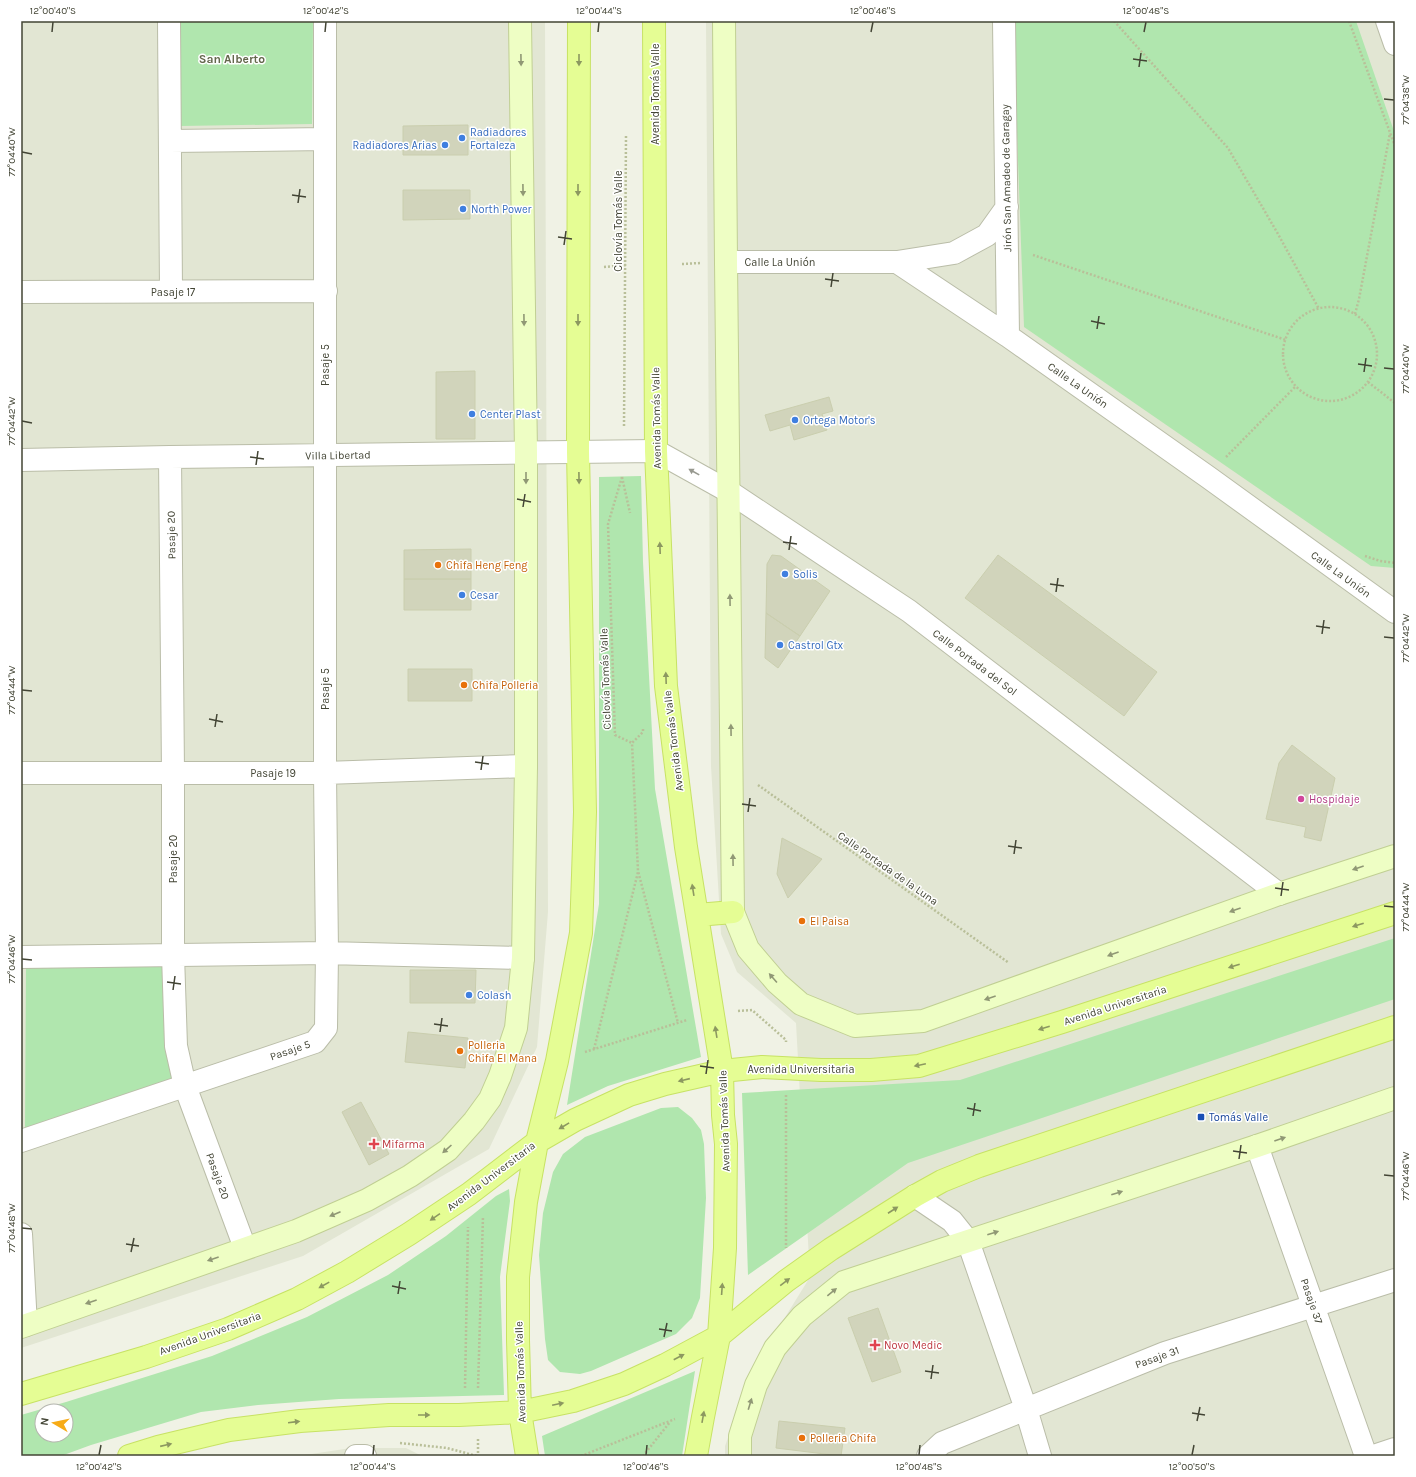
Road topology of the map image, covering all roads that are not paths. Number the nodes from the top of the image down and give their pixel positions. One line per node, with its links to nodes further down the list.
1 (169, 21): 11 (street)
2 (325, 21): 10 (street, Pasaje 5)
3 (520, 21): 21 (main road, one-way to 21)
4 (579, 21): 20 (main road, Avenida Tomás Valle, one-way to 20)
5 (654, 21): 19 (main road, Avenida Tomás Valle)
6 (724, 21): 13 (main road)
7 (1004, 21): 12 (street, Jirón San Amadeo de Garagay)
8 (1387, 21): 9 (street)
9 (1395, 44)
10 (325, 139): 11 (street); 15 (street, Pasaje 5)
11 (170, 141): 17 (street)
12 (1007, 207): 14 (street); 18 (street, Jirón San Amadeo de Garagay)
13 (726, 262): 14 (street, Calle La Unión); 25 (main road)
14 (897, 262): 18 (street, Calle La Unión)
15 (326, 291): 17 (street, Pasaje 17); 22 (street, Pasaje 5)
16 (21, 292): 17 (street, Pasaje 17)
17 (171, 292)
18 (1008, 336): 26 (street, Calle La Unión)
19 (656, 451): 20 (street, Villa Libertad); 25 (street, Calle Portada del Sol, one-way to 19); 35 (main road, Avenida Tomás Valle, one-way to 19)
20 (578, 452): 21 (street, Villa Libertad); 45 (main road, Avenida Tomás Valle, one-way to 45)
21 (526, 453): 22 (street, Villa Libertad); 27 (main road, one-way to 27)
22 (325, 455): 23 (street, Villa Libertad); 30 (street, Pasaje 5)
23 (170, 457): 24 (street, Villa Libertad); 28 (street, Pasaje 20)
24 (21, 460)
25 (728, 490): 32 (street, Calle Portada del Sol); 33 (main road, one-way to 25)
26 (1391, 604)
27 (526, 766): 30 (street, Pasaje 19); 39 (main road)
28 (173, 772): 29 (street, Pasaje 19); 30 (street, Pasaje 19); 37 (street, Pasaje 20)
29 (21, 773)
30 (324, 773): 36 (street, Pasaje 5)
31 (1395, 856): 32 (main road, one-way to 32)
32 (1279, 894): 33 (main road, one-way to 33)
33 (733, 912): 35 (main road)
34 (1395, 913): 41 (main road, Avenida Universitaria, one-way to 41)
35 (697, 915): 41 (main road, Avenida Tomás Valle, one-way to 35)
36 (327, 953): 37 (street); 39 (street); 42 (street, Pasaje 5)
37 (173, 955): 38 (street); 42 (street, Pasaje 20)
38 (21, 957)
39 (523, 958): 50 (main road, one-way to 50)
40 (1395, 1027): 47 (main road)
41 (722, 1071): 45 (main road, Avenida Universitaria, one-way to 45); 54 (main road, Avenida Tomás Valle, one-way to 41)
42 (184, 1086): 44 (street, Pasaje 5); 50 (street, Pasaje 20)
43 (1395, 1098): 46 (main road, one-way to 43)
44 (21, 1141)
45 (537, 1142): 55 (main road, Avenida Universitaria, one-way to 55); 57 (main road, Avenida Tomás Valle)
46 (1257, 1146): 49 (main road, one-way to 46); 52 (street, Pasaje 37)
47 (914, 1196): 49 (street); 54 (main road, one-way to 47)
48 (21, 1234): 53 (street)
49 (968, 1241): 56 (street); 64 (main road, one-way to 49)
50 (245, 1248): 53 (main road, one-way to 53)
51 (1395, 1280): 52 (street, Pasaje 31)
52 (1314, 1306): 56 (street, Pasaje 31); 67 (street, Pasaje 37)
53 (24, 1326)
54 (719, 1336): 57 (main road, one-way to 54); 63 (main road, Avenida Tomás Valle, one-way to 54)
55 (21, 1394)
56 (1026, 1409): 65 (street, Pasaje 31); 66 (street)
57 (520, 1412): 59 (main road, one-way to 57); 62 (main road, Avenida Tomás Valle)
58 (1395, 1448): 68 (street)
59 (129, 1456)
60 (356, 1456): 61 (street)
61 (365, 1456)
62 (527, 1456)
63 (696, 1456)
64 (740, 1456)
65 (928, 1456)
66 (1040, 1456)
67 (1366, 1456)
68 (1374, 1456)

